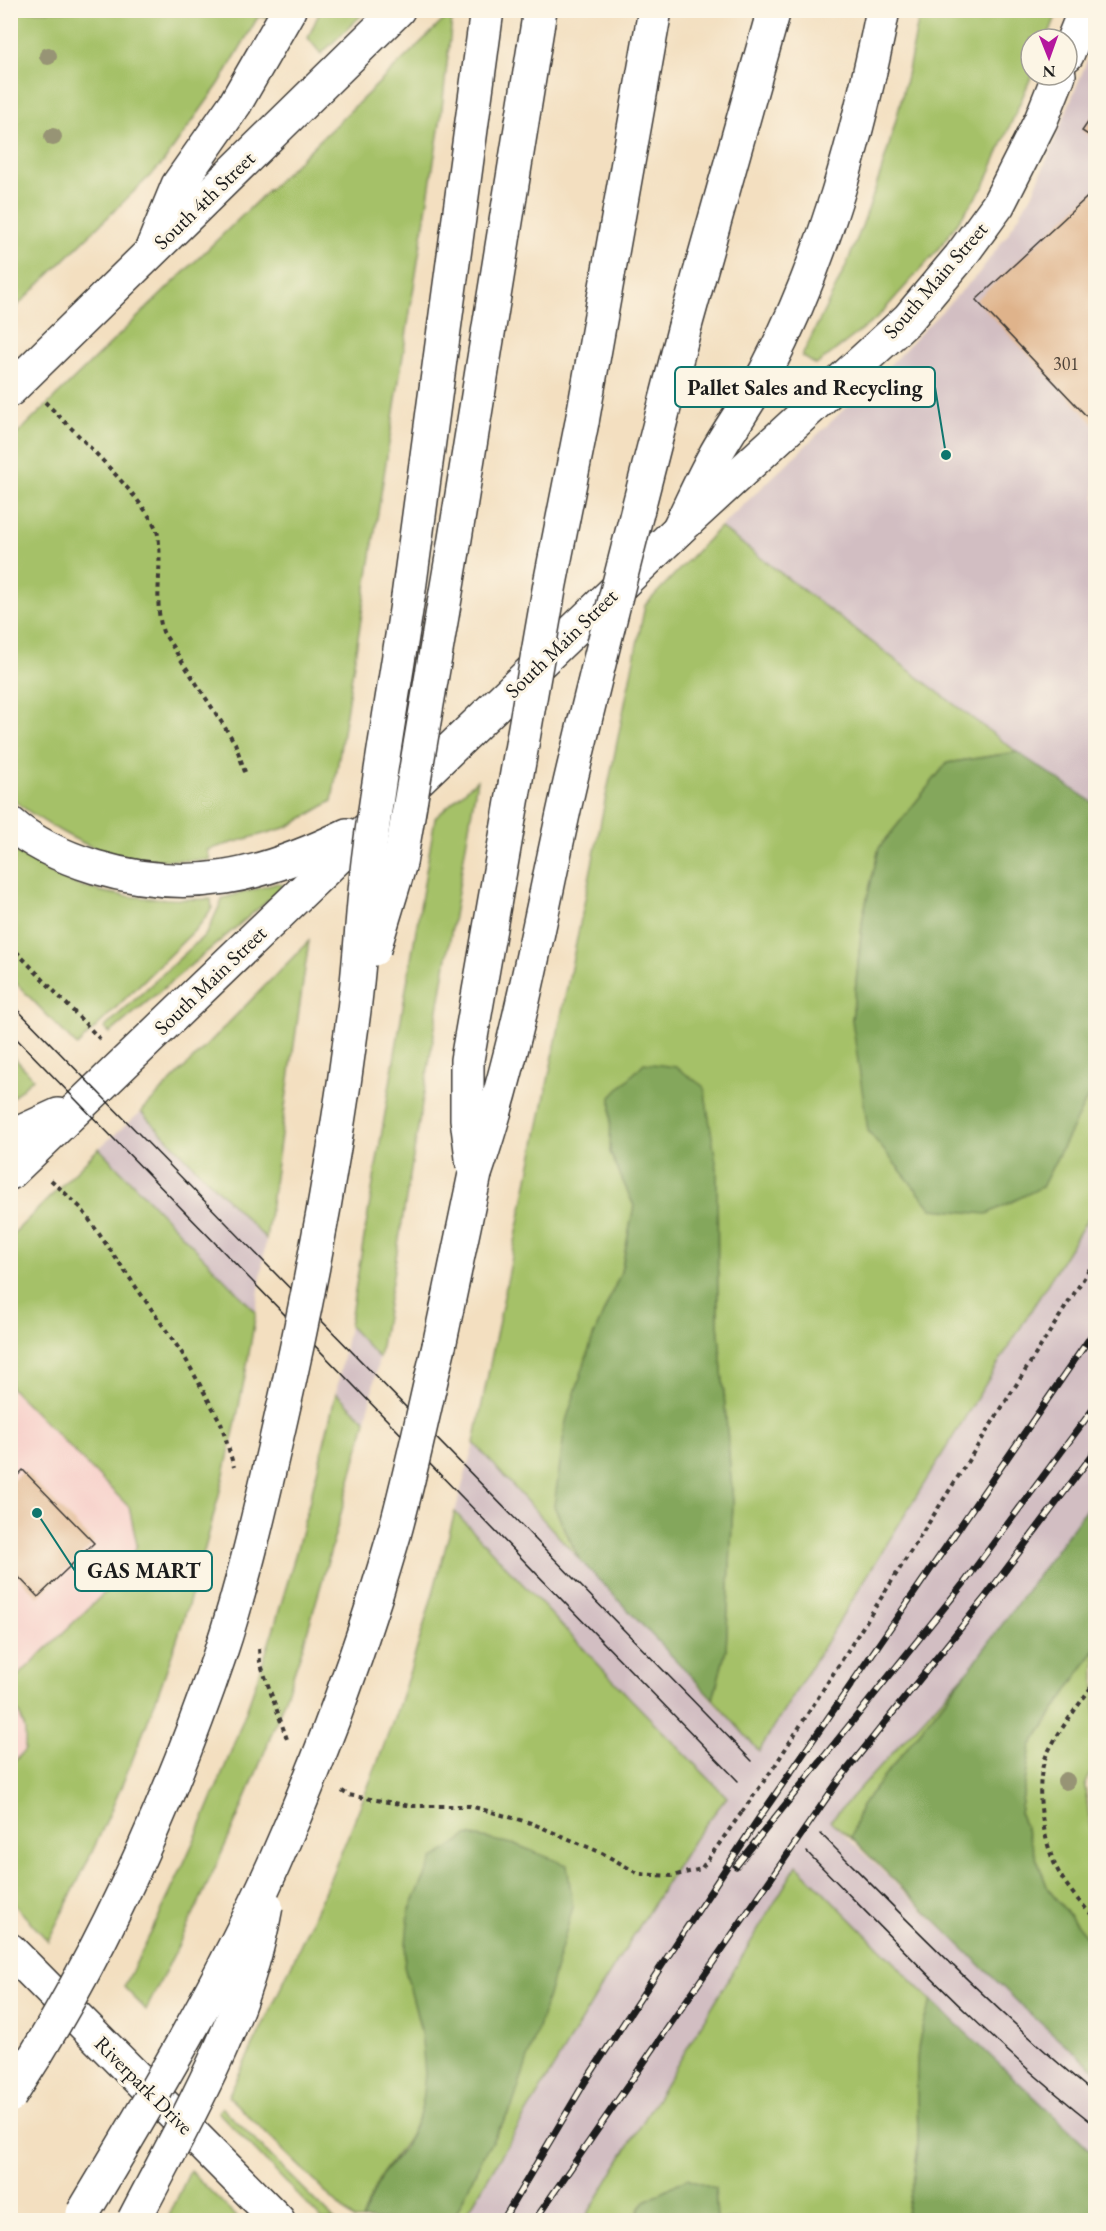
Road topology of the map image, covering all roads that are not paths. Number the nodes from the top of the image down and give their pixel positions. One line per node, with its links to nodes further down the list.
1 (289, 10): 11 (main road)
2 (398, 10): 11 (main road, South 4th Street)
3 (487, 10): 16 (main road, bridge)
4 (656, 10): 20 (main road, bridge)
5 (774, 10): 20 (main road, bridge)
6 (883, 10): 13 (main road)
7 (1085, 10): 9 (main road)
8 (538, 18): 16 (main road, bridge)
9 (1078, 27)
10 (1054, 87): 13 (main road, South Main Street)
11 (151, 250): 12 (main road, South 4th Street)
12 (16, 384)
13 (678, 530): 14 (main road, South Main Street)
14 (374, 822): 15 (main road); 17 (main road, South Main Street)
15 (10, 823)
16 (354, 1017): 23 (main road, bridge)
17 (81, 1104): 18 (main road); 19 (main road, South Main Street)
18 (10, 1137)
19 (10, 1173)
20 (474, 1174): 21 (main road, bridge)
21 (273, 1866): 24 (main road, bridge); 25 (main road, bridge)
22 (10, 1950): 26 (main road, Riverpark Drive)
23 (10, 2097)
24 (80, 2217)
25 (134, 2220)
26 (278, 2220)

